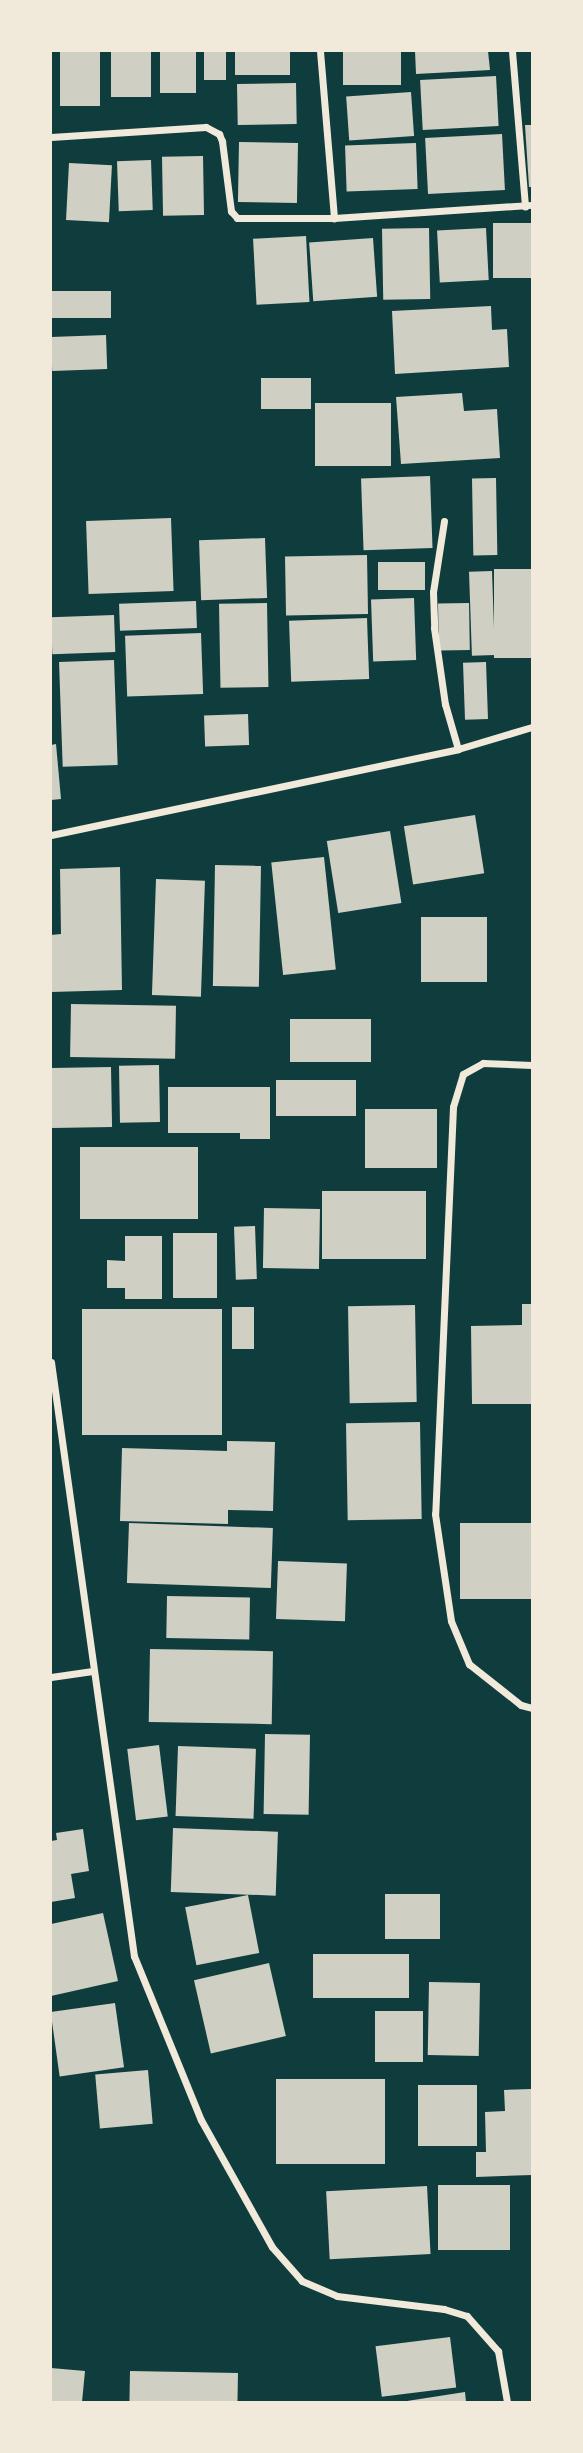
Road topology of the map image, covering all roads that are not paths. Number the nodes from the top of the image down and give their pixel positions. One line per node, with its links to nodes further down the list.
1 (320, 51): 5 (street)
2 (512, 51): 4 (street)
3 (51, 137): 5 (street)
4 (529, 205): 5 (street)
5 (334, 218)
6 (444, 522): 8 (street)
7 (532, 727): 8 (street)
8 (458, 749): 9 (street)
9 (51, 835)
10 (532, 1065): 14 (street)
11 (51, 1362): 12 (street)
12 (93, 1671): 13 (street); 15 (street)
13 (51, 1677)
14 (532, 1708)
15 (507, 2402)

